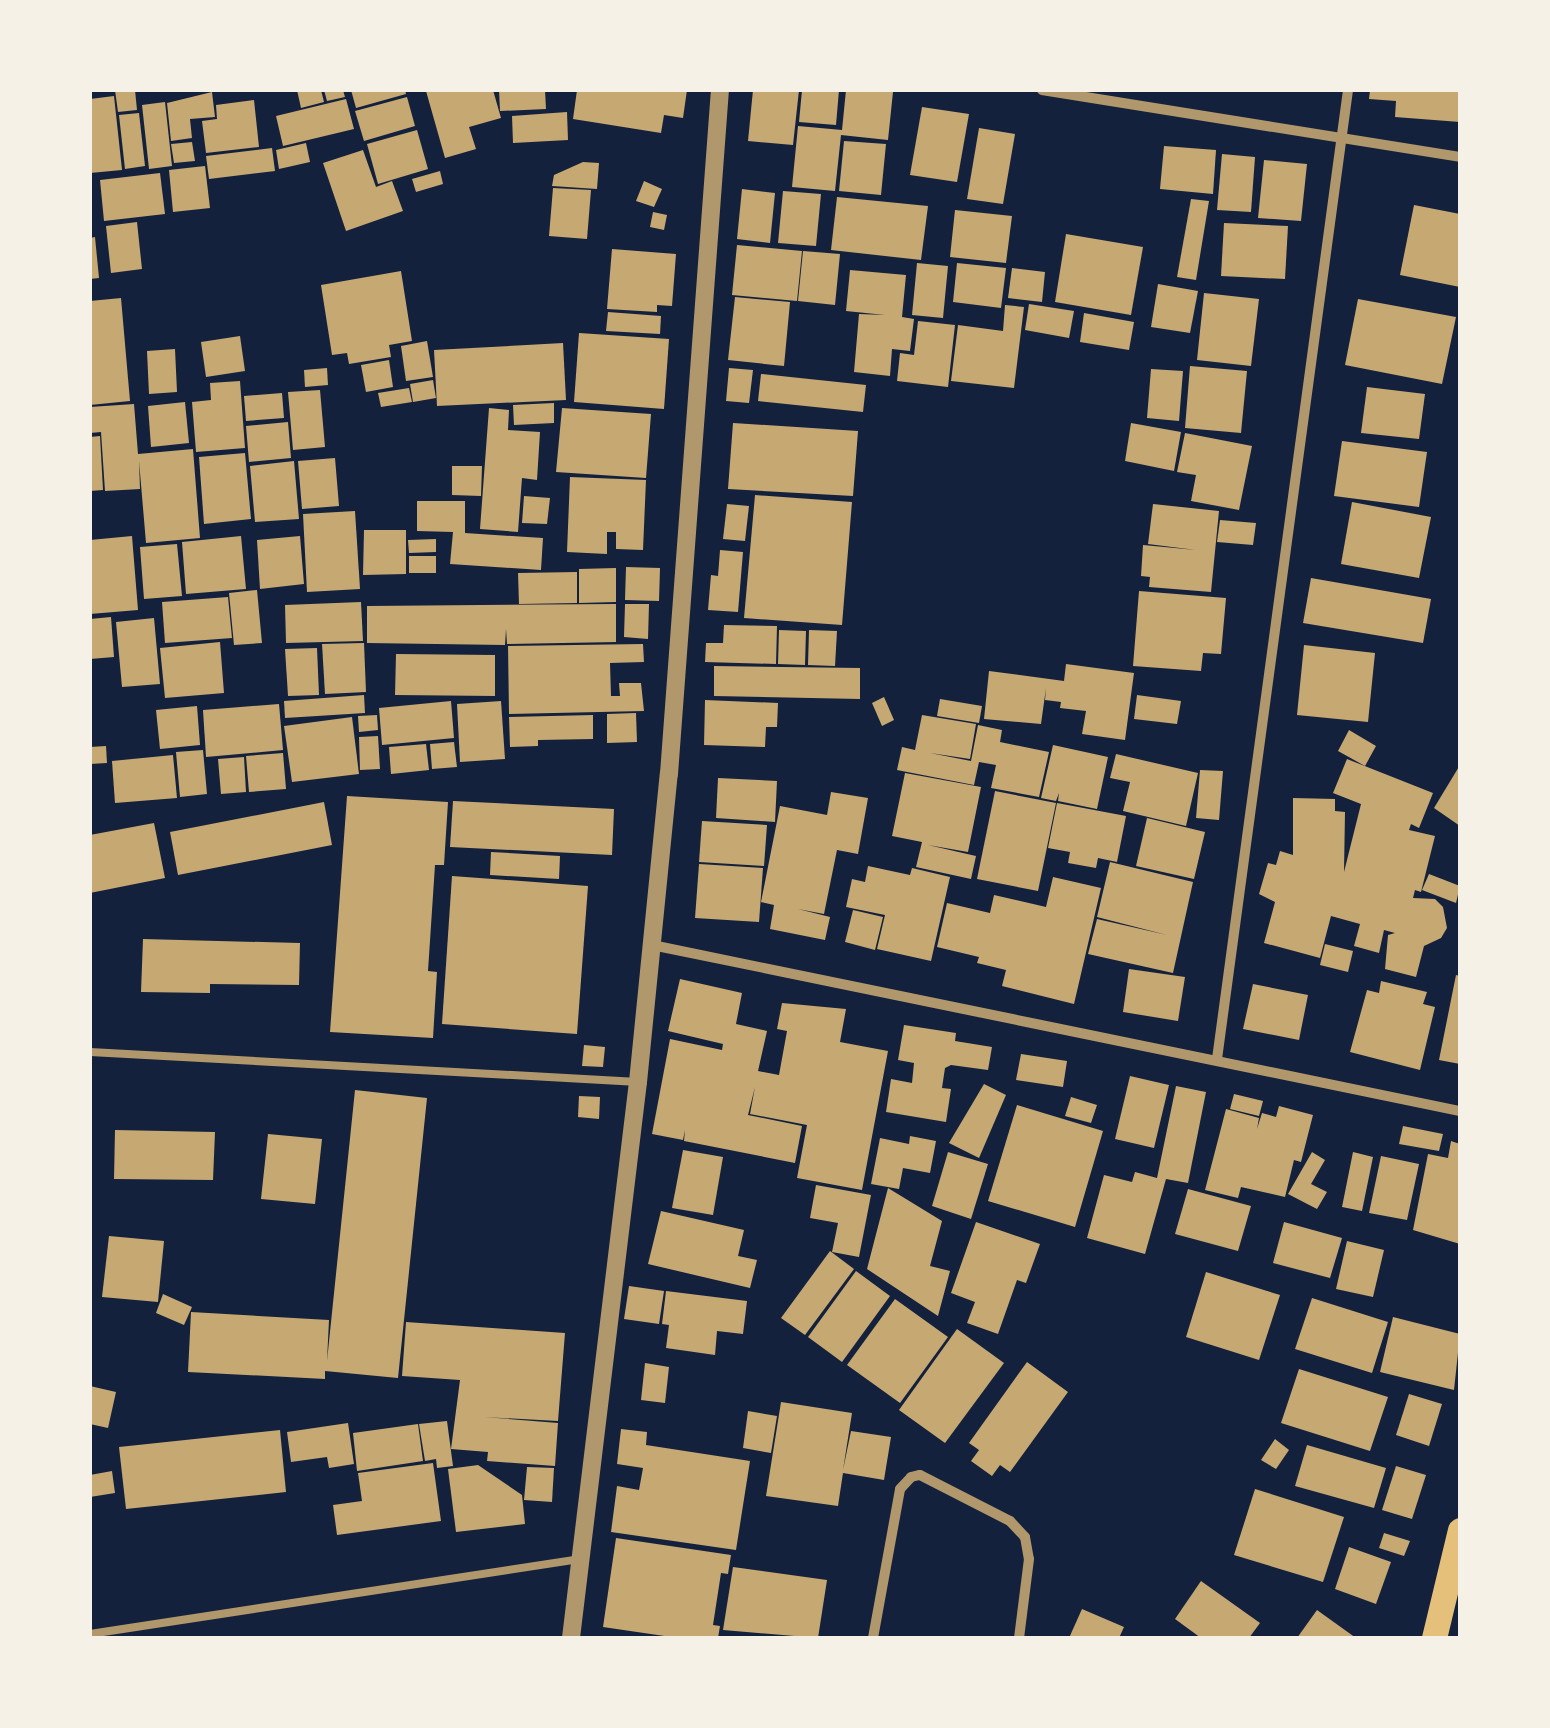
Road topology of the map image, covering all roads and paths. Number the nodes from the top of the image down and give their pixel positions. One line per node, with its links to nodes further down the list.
1 (720, 90): 6 (street)
2 (1042, 90): 4 (street)
3 (1348, 90): 4 (street)
4 (1344, 138): 5 (street); 8 (street)
5 (1460, 157)
6 (650, 944): 8 (street); 9 (street)
7 (90, 1052): 9 (lane)
8 (1216, 1059): 10 (street)
9 (638, 1082): 12 (street)
10 (1460, 1111)
11 (1460, 1530): 17 (main road)
12 (580, 1559): 13 (lane); 14 (street)
13 (90, 1634)
14 (572, 1638)
15 (873, 1638): 16 (street)
16 (1019, 1638)
17 (1434, 1638)

